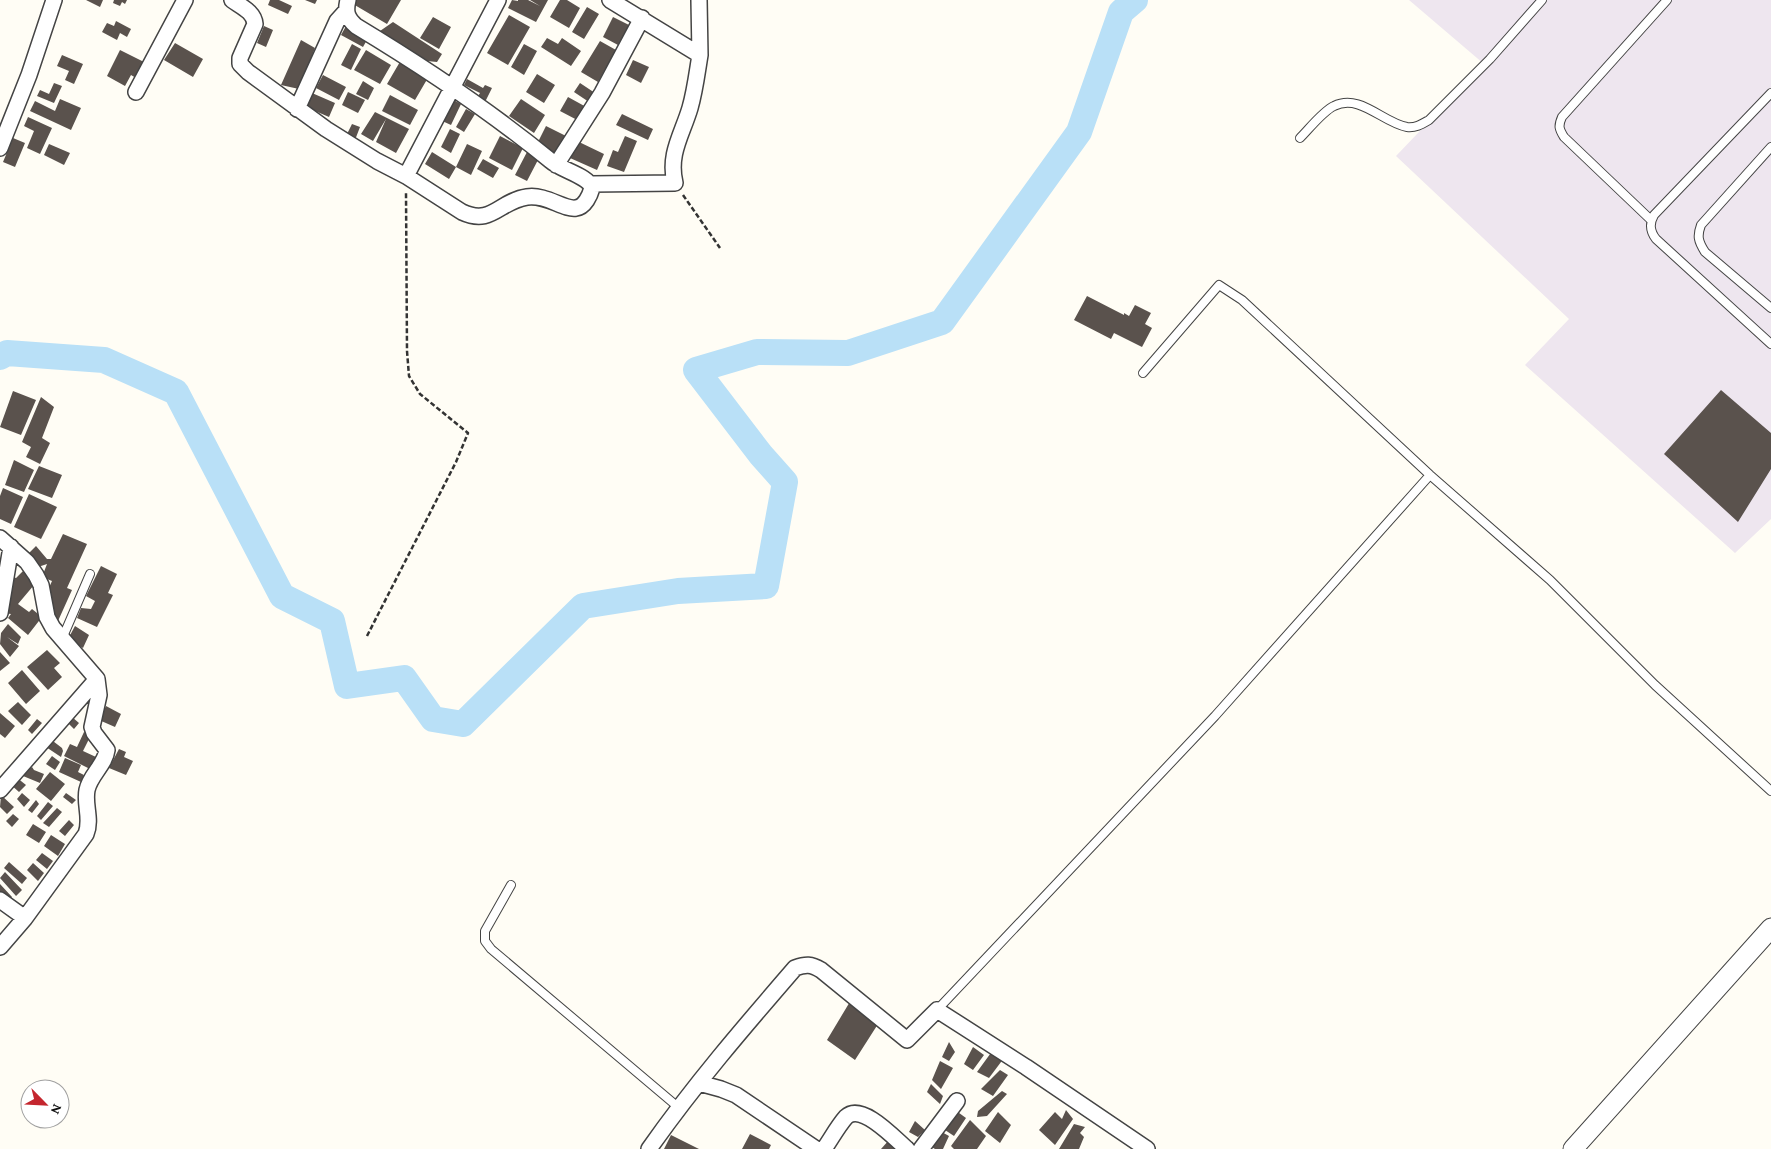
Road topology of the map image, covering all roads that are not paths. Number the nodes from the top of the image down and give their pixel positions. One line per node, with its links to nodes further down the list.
1 (54, 0): 18 (street)
2 (185, 0): 13 (street)
3 (232, 0): 15 (street)
4 (498, 0): 12 (street)
5 (610, 0): 10 (street)
6 (699, 0): 11 (street)
7 (1542, 0): 16 (lane)
8 (1667, 0): 22 (lane)
9 (347, 6): 12 (street); 15 (street)
10 (642, 18): 11 (street); 19 (street)
11 (700, 55): 21 (street)
12 (452, 87): 19 (street); 20 (street)
13 (136, 92)
14 (1771, 93): 22 (lane)
15 (297, 109): 20 (street)
16 (1300, 138)
17 (1771, 147): 23 (lane)
18 (0, 148)
19 (556, 165): 21 (street)
20 (406, 176): 21 (street)
21 (592, 184)
22 (1651, 220): 24 (lane)
23 (1771, 308)
24 (1771, 344)
25 (1143, 373): 26 (lane)
26 (1430, 475): 33 (lane); 39 (lane)
27 (6, 542): 29 (street); 30 (street)
28 (90, 574): 30 (lane)
29 (0, 613)
30 (62, 639): 31 (street)
31 (98, 679): 32 (street); 36 (street)
32 (0, 790)
33 (1771, 791)
34 (511, 885): 42 (lane)
35 (0, 900): 36 (street)
36 (25, 918): 38 (street)
37 (1771, 928): 49 (street)
38 (0, 947)
39 (936, 1010): 40 (street); 48 (street)
40 (699, 1082): 42 (street); 44 (street)
41 (957, 1101): 47 (street)
42 (678, 1107): 43 (street)
43 (649, 1149)
44 (816, 1149)
45 (824, 1149): 46 (street)
46 (907, 1149)
47 (921, 1149)
48 (1147, 1149)
49 (1573, 1149)

